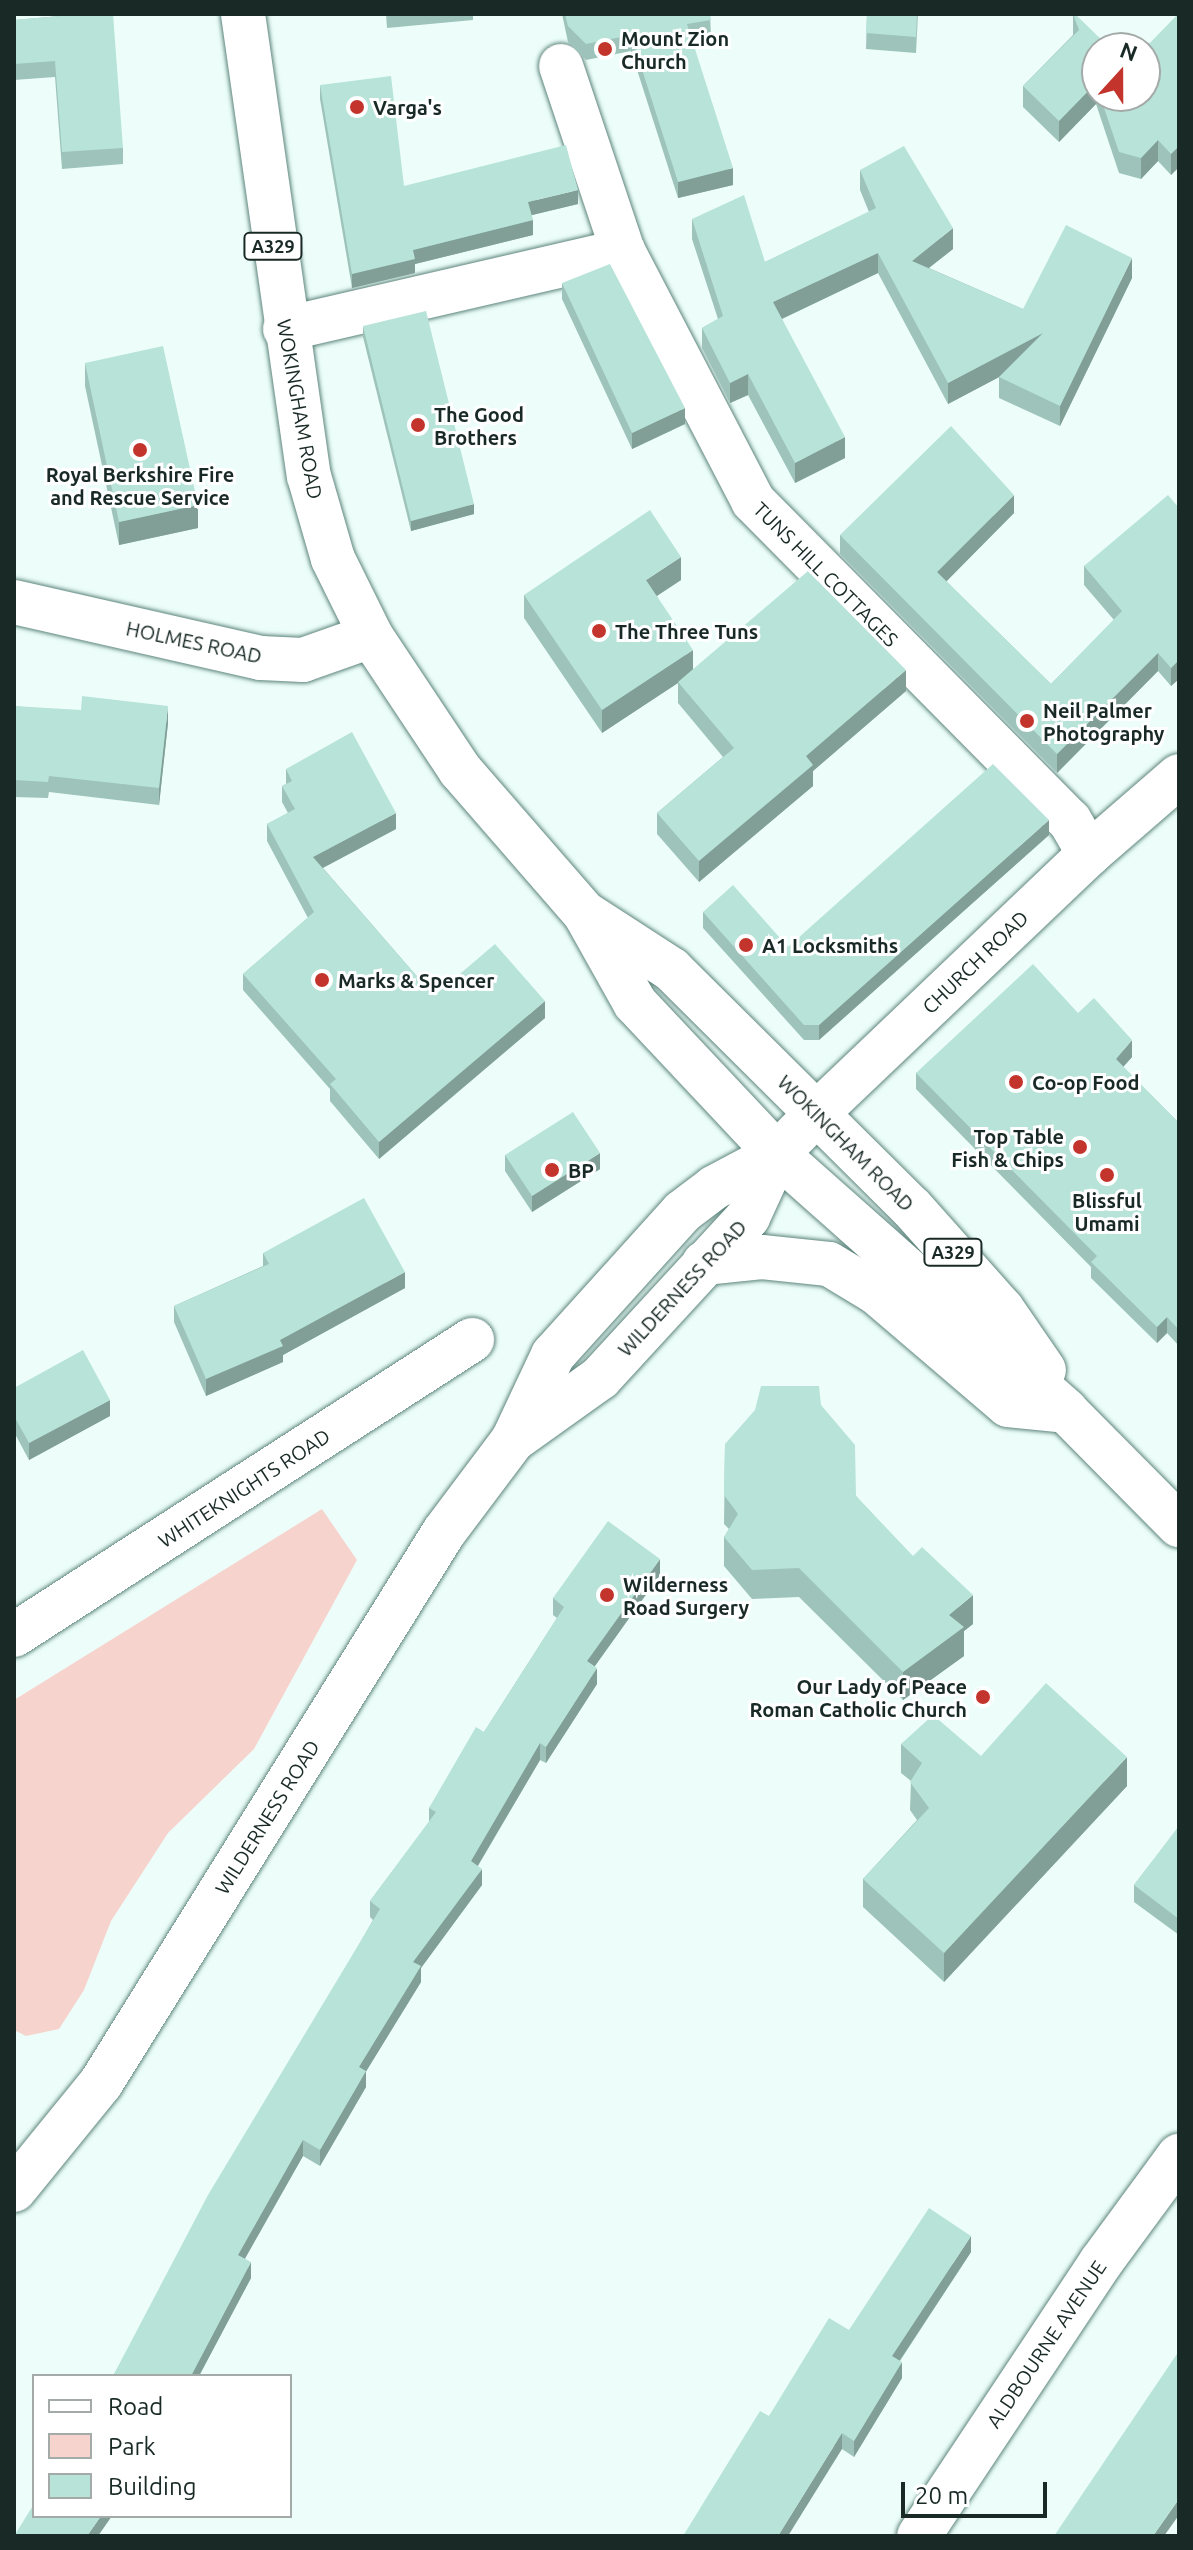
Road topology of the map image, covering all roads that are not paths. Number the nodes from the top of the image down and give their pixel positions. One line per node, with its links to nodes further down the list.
1 (243, 14): 4 (main road, WOKINGHAM ROAD / A329)
2 (561, 66): 3 (main road, TUNS HILL COTTAGES)
3 (623, 251): 4 (main road); 8 (main road, TUNS HILL COTTAGES)
4 (285, 329): 6 (main road, WOKINGHAM ROAD / A329)
5 (14, 602): 6 (main road, HOLMES ROAD)
6 (371, 636): 9 (main road, WOKINGHAM ROAD / A329)
7 (1179, 776): 8 (main road, CHURCH ROAD)
8 (1089, 854): 10 (main road, CHURCH ROAD)
9 (585, 914): 10 (main road, WOKINGHAM ROAD / A329); 11 (main road, WOKINGHAM ROAD / A329)
10 (816, 1114): 11 (main road, CHURCH ROAD); 14 (main road, WOKINGHAM ROAD / A329)
11 (777, 1154): 12 (main road, WILDERNESS ROAD); 14 (main road, WOKINGHAM ROAD / A329); 15 (main road, WILDERNESS ROAD)
12 (704, 1263): 14 (main road); 15 (main road, WILDERNESS ROAD)
13 (472, 1340): 17 (main road, WHITEKNIGHTS ROAD)
14 (1066, 1411): 16 (main road, WOKINGHAM ROAD / A329)
15 (513, 1440): 19 (main road, WILDERNESS ROAD)
16 (1179, 1525)
17 (14, 1635)
18 (1179, 2156): 20 (main road, ALDBOURNE AVENUE)
19 (14, 2189)
20 (919, 2536)

